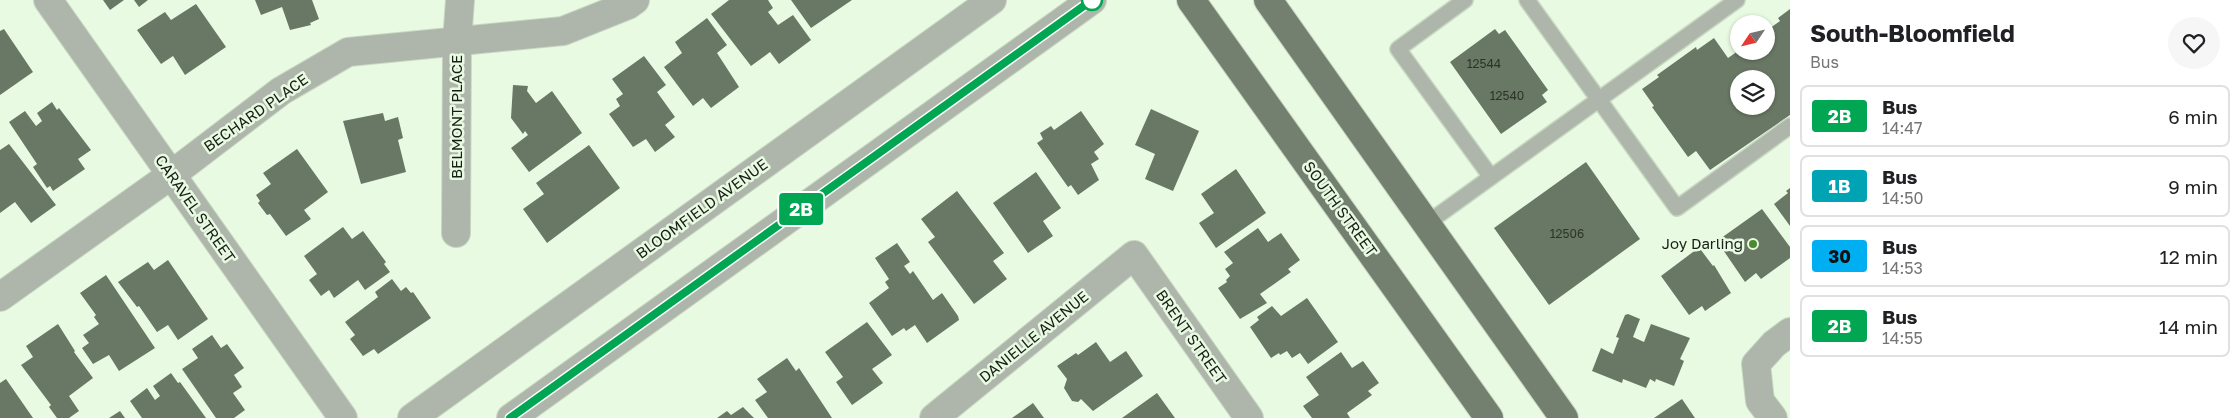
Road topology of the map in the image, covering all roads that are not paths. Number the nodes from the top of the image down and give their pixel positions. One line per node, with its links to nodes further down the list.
1 (48, 0): 14 (street, CARAVEL STREET)
2 (460, 0): 11 (street, BELMONT PLACE)
3 (635, 0): 11 (street, BECHARD PLACE)
4 (992, 0): 22 (street, BLOOMFIELD AVENUE)
5 (1092, 0): 23 (street)
6 (1191, 0): 26 (main road, SOUTH STREET)
7 (1268, 0): 16 (main road)
8 (1465, 0): 15 (lane)
9 (1527, 0): 12 (lane)
10 (1738, 0): 12 (lane)
11 (457, 42): 14 (street, BECHARD PLACE); 17 (street, BELMONT PLACE)
12 (1599, 100): 13 (lane); 15 (lane)
13 (1790, 126)
14 (172, 175): 19 (street, BECHARD PLACE); 21 (street, CARAVEL STREET)
15 (1491, 177): 16 (lane)
16 (1426, 224): 27 (main road)
17 (456, 234)
18 (1134, 255): 24 (street, DANIELLE AVENUE); 25 (street, BRENT STREET)
19 (0, 297)
20 (1782, 338): 28 (street)
21 (334, 415)
22 (412, 418)
23 (511, 418)
24 (934, 418)
25 (1249, 418)
26 (1489, 418)
27 (1564, 418)
28 (1772, 418)

